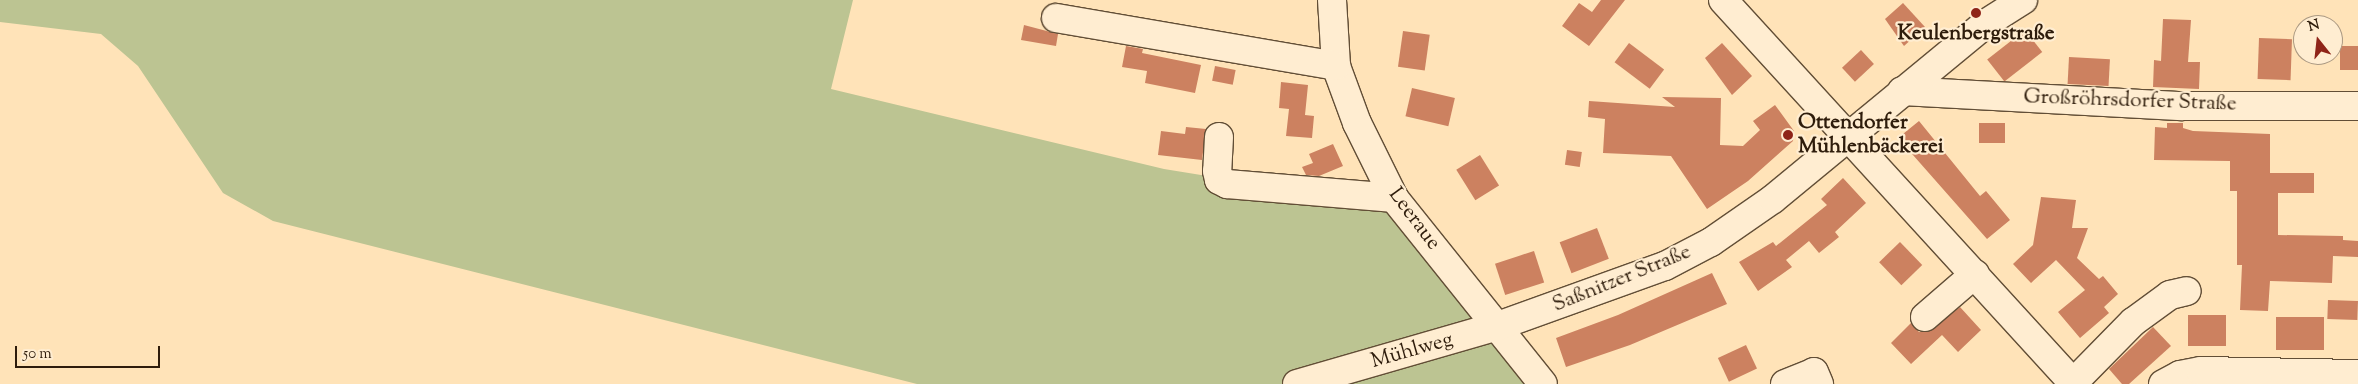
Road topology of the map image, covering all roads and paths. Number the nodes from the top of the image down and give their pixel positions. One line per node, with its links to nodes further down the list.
1 (1332, 0): 5 (street, Leeraue)
2 (1723, 0): 8 (street)
3 (2024, 0): 6 (street, Saßnitzer Straße)
4 (1056, 18): 5 (street)
5 (1336, 66): 10 (street, Leeraue)
6 (1902, 91): 7 (street, Großröhrsdorfer Straße); 8 (street, Saßnitzer Straße)
7 (2358, 106)
8 (1849, 135): 11 (street); 14 (street, Saßnitzer Straße)
9 (1218, 137): 10 (street)
10 (1394, 198): 14 (street, Leeraue)
11 (1975, 274): 13 (street); 17 (street)
12 (2187, 291): 17 (street)
13 (1925, 317)
14 (1498, 326): 16 (street, Mühlweg); 18 (street, Leeraue)
15 (2358, 374): 21 (street)
16 (1312, 382)
17 (2074, 383)
18 (1542, 384)
19 (1785, 384): 20 (street)
20 (1819, 384)
21 (2163, 384)

